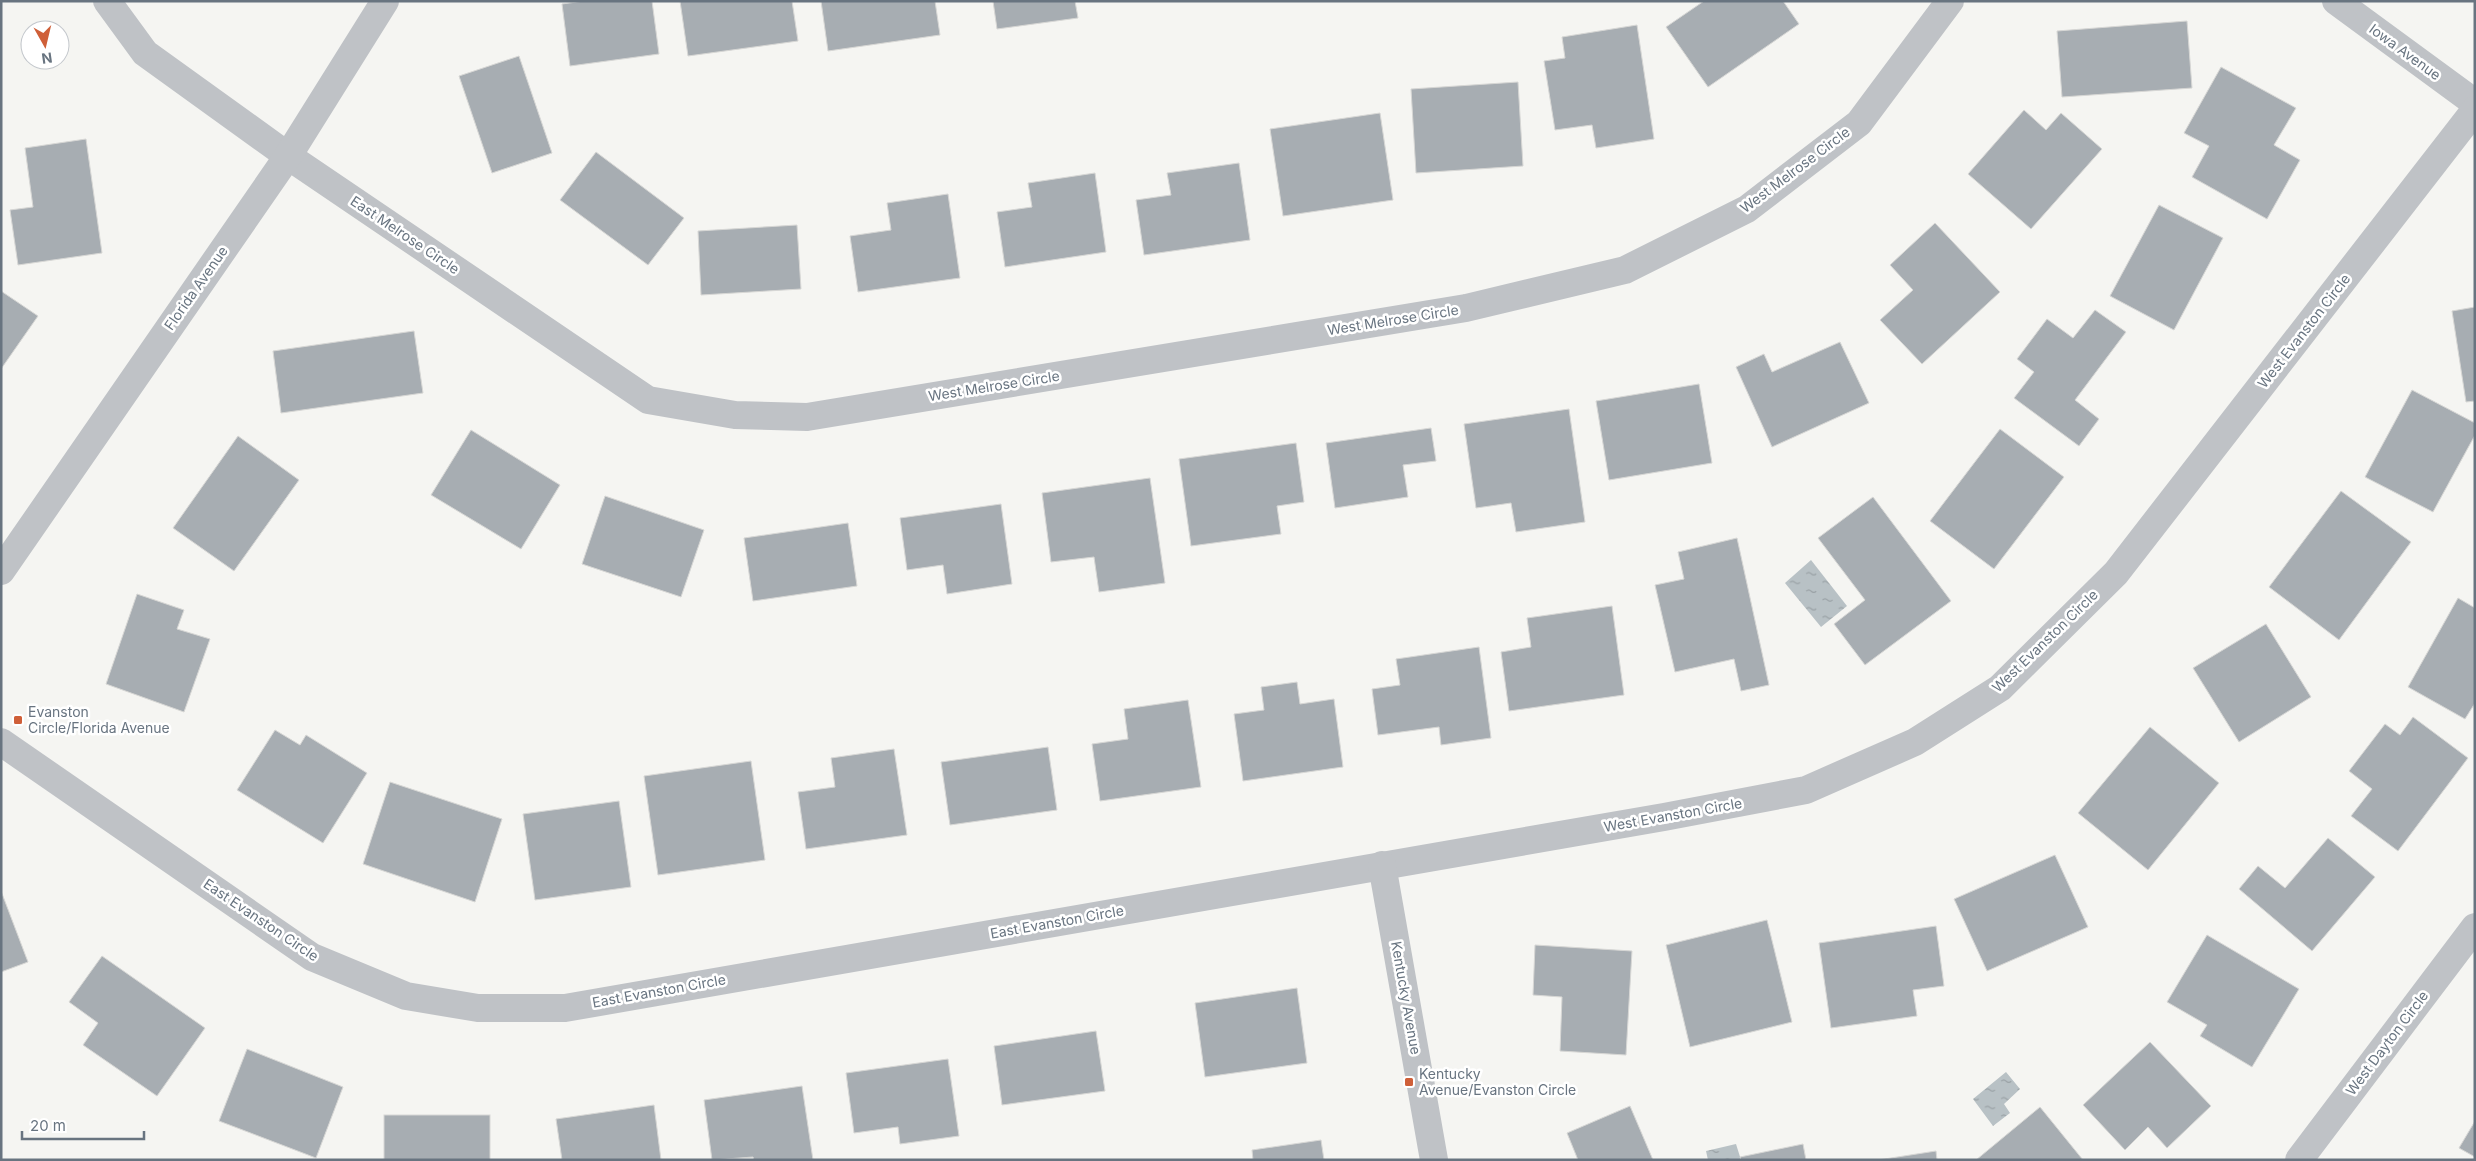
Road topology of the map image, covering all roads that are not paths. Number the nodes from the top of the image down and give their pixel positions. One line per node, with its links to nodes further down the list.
1 (107, 1): 7 (street, East Melrose Circle)
2 (385, 1): 7 (street, Florida Avenue)
3 (1950, 1): 8 (street, West Melrose Circle)
4 (2336, 1): 5 (street, Iowa Avenue)
5 (2475, 103)
6 (2475, 110): 11 (street, West Evanston Circle)
7 (288, 156): 8 (street, East Melrose Circle); 9 (street, Florida Avenue)
8 (735, 415)
9 (1, 571)
10 (1, 742): 11 (street, East Evanston Circle)
11 (1382, 865): 13 (street, Kentucky Avenue)
12 (2475, 927): 14 (street, West Dayton Circle)
13 (1434, 1160)
14 (2299, 1160)

